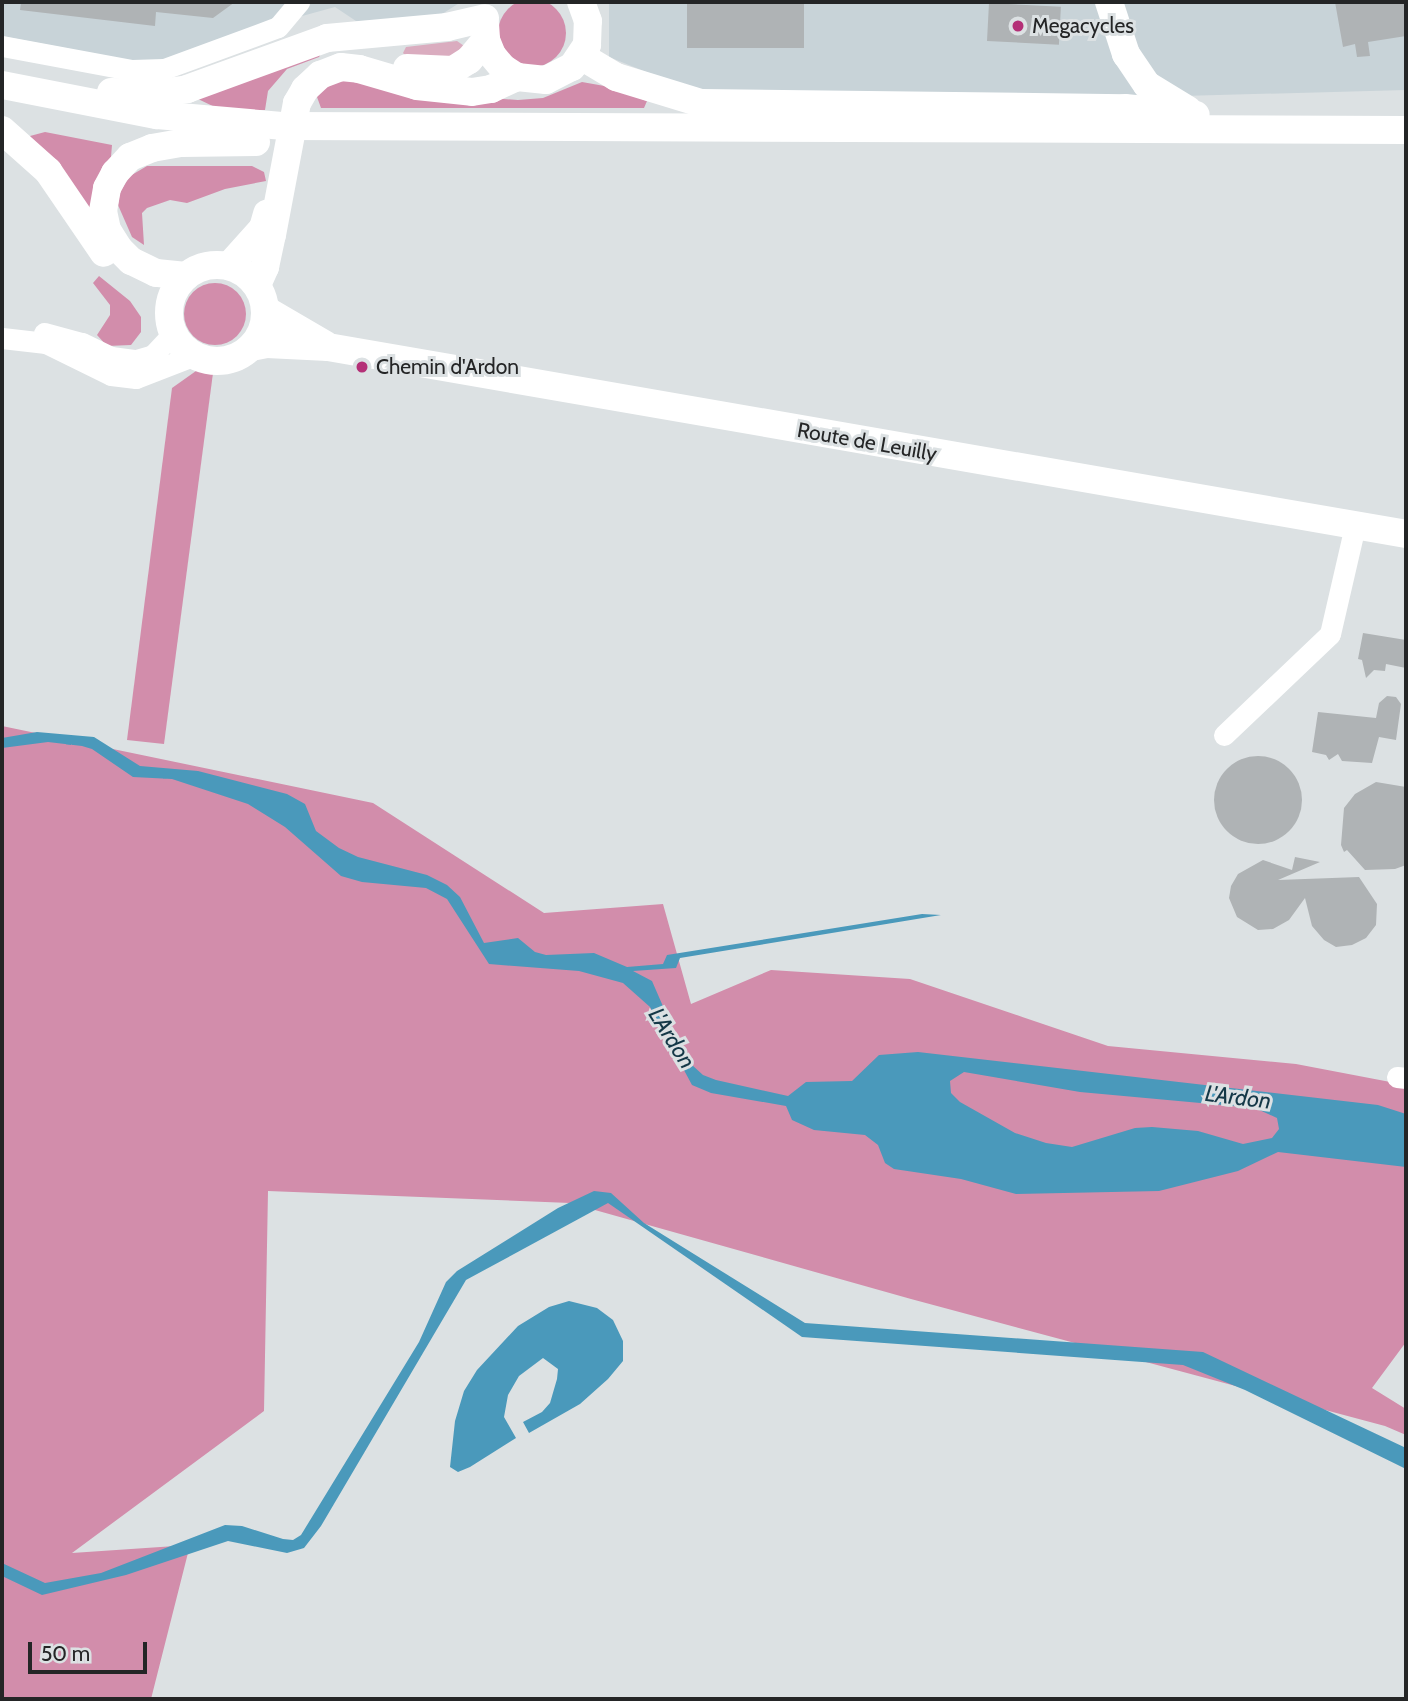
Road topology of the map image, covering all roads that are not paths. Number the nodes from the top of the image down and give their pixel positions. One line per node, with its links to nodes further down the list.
1 (299, 2): 5 (street)
2 (586, 4): 6 (main road)
3 (1109, 4): 9 (main road)
4 (488, 20): 7 (main road); 8 (main road); 14 (main road)
5 (2, 46)
6 (582, 56): 7 (main road); 9 (main road)
7 (517, 77): 16 (main road)
8 (2, 85): 13 (main road)
9 (1197, 115): 11 (main road)
10 (2, 130): 17 (main road)
11 (1292, 130): 12 (main road); 13 (main road)
12 (1406, 131)
13 (221, 132): 15 (main road)
14 (229, 266): 15 (main road); 16 (main road)
15 (186, 276): 17 (main road)
16 (261, 298): 19 (main road); 20 (main road)
17 (171, 316): 18 (street); 21 (main road)
18 (2, 337): 21 (street)
19 (328, 346): 20 (main road); 22 (main road, Route de Leuilly)
20 (251, 347): 21 (main road)
21 (195, 355)
22 (1356, 526): 23 (main road, Route de Leuilly); 24 (street)
23 (1406, 534)
24 (1224, 735)

